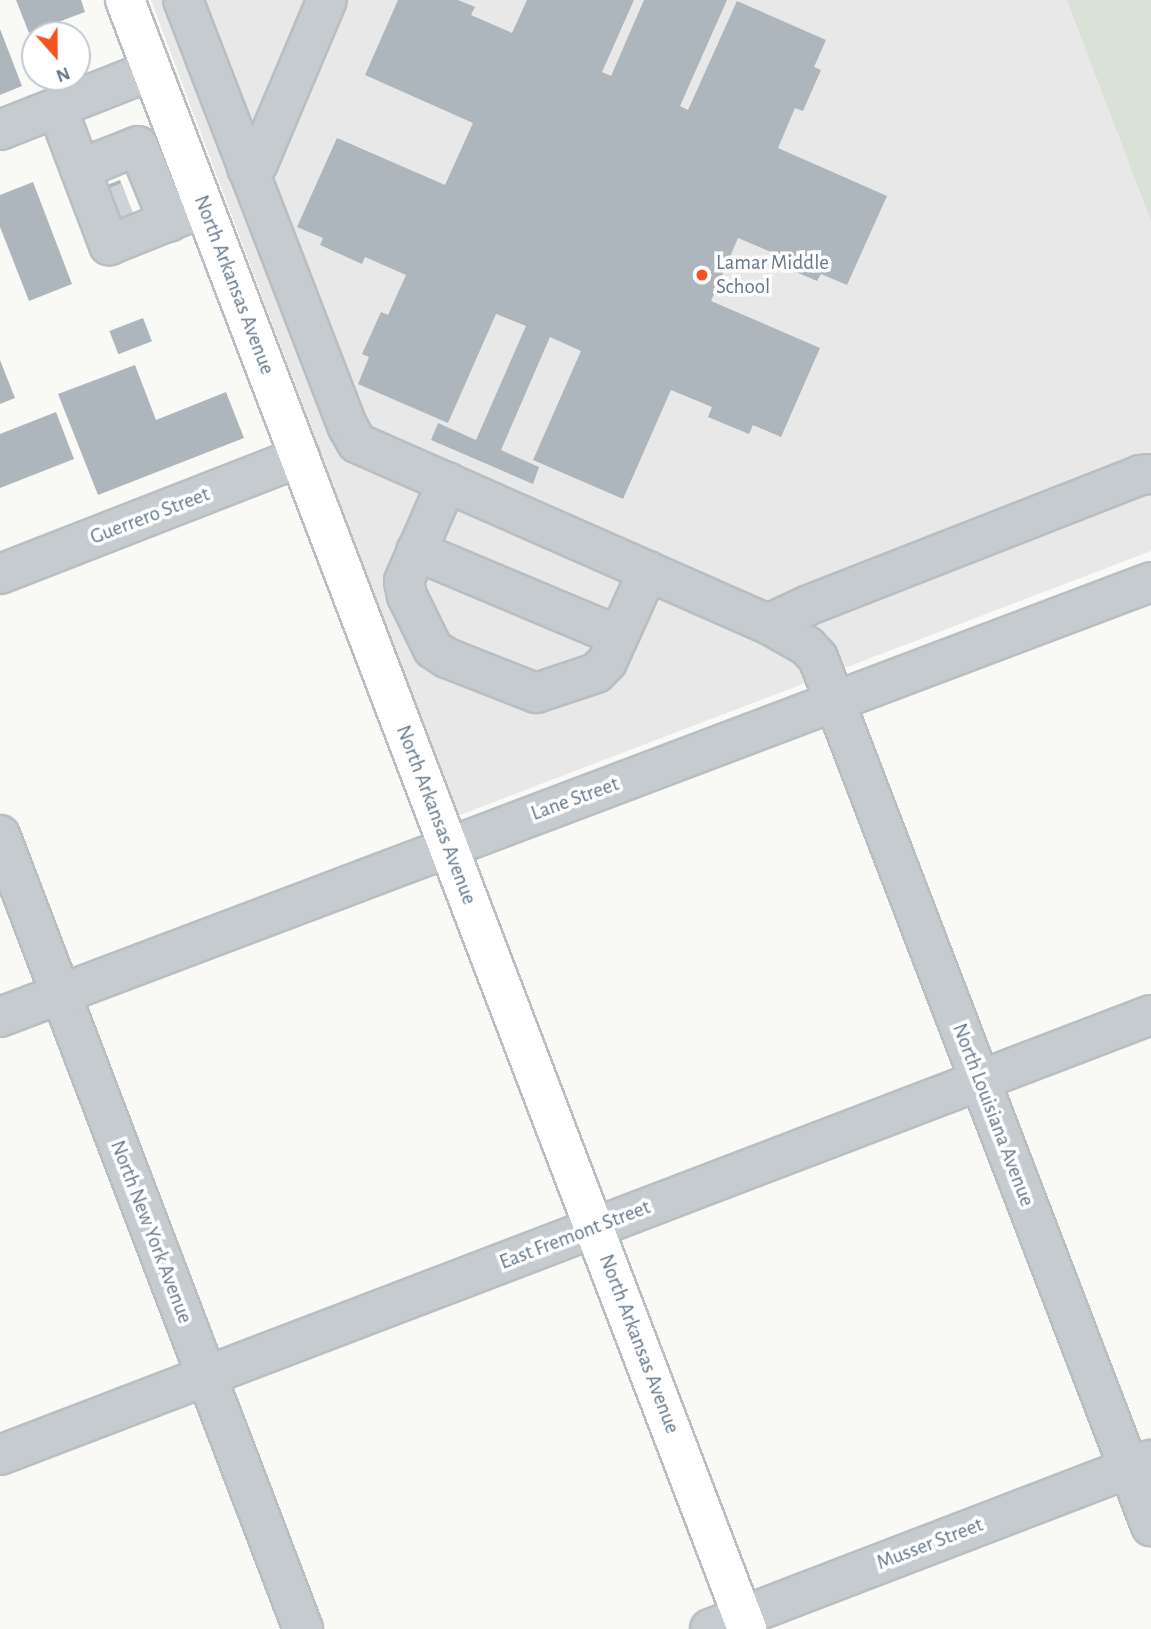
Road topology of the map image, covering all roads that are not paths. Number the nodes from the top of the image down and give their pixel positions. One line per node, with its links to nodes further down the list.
1 (125, 0): 4 (main road, North Arkansas Avenue)
2 (183, 0): 9 (street, North Louisiana Avenue)
3 (327, 0): 9 (street)
4 (152, 70): 5 (street); 7 (main road, North Arkansas Avenue)
5 (57, 108): 6 (street); 10 (street)
6 (0, 130)
7 (175, 131): 8 (street); 11 (main road, North Arkansas Avenue)
8 (138, 146): 10 (street); 12 (street)
9 (247, 168): 15 (street, North Louisiana Avenue)
10 (80, 169): 12 (street)
11 (204, 207): 12 (street); 13 (main road, North Arkansas Avenue)
12 (131, 208)
13 (300, 457): 18 (street, Guerrero Street); 24 (main road, North Arkansas Avenue)
14 (1151, 474): 20 (street)
15 (447, 482): 16 (street); 17 (street, North Louisiana Avenue)
16 (416, 551): 21 (street); 21 (street)
17 (648, 571): 20 (street, North Louisiana Avenue); 21 (street)
18 (0, 574)
19 (1151, 582): 22 (street, Lane Street)
20 (768, 624): 22 (street, North Louisiana Avenue)
21 (618, 636)
22 (836, 703): 24 (street, Lane Street); 28 (street, North Louisiana Avenue)
23 (0, 835): 25 (street, North New York Avenue)
24 (448, 846): 25 (street, Lane Street); 29 (main road, North Arkansas Avenue)
25 (61, 994): 27 (street, Lane Street); 30 (street, North New York Avenue)
26 (1151, 1015): 28 (street, East Fremont Street)
27 (0, 1017)
28 (980, 1080): 29 (street, East Fremont Street); 32 (street, North Louisiana Avenue)
29 (594, 1228): 30 (street, East Fremont Street); 34 (main road, North Arkansas Avenue)
30 (206, 1376): 31 (street, East Fremont Street); 35 (street, North New York Avenue)
31 (0, 1455)
32 (1140, 1464): 33 (street, North Louisiana Avenue); 34 (street, Musser Street)
33 (1151, 1526)
34 (733, 1625)
35 (303, 1629)

